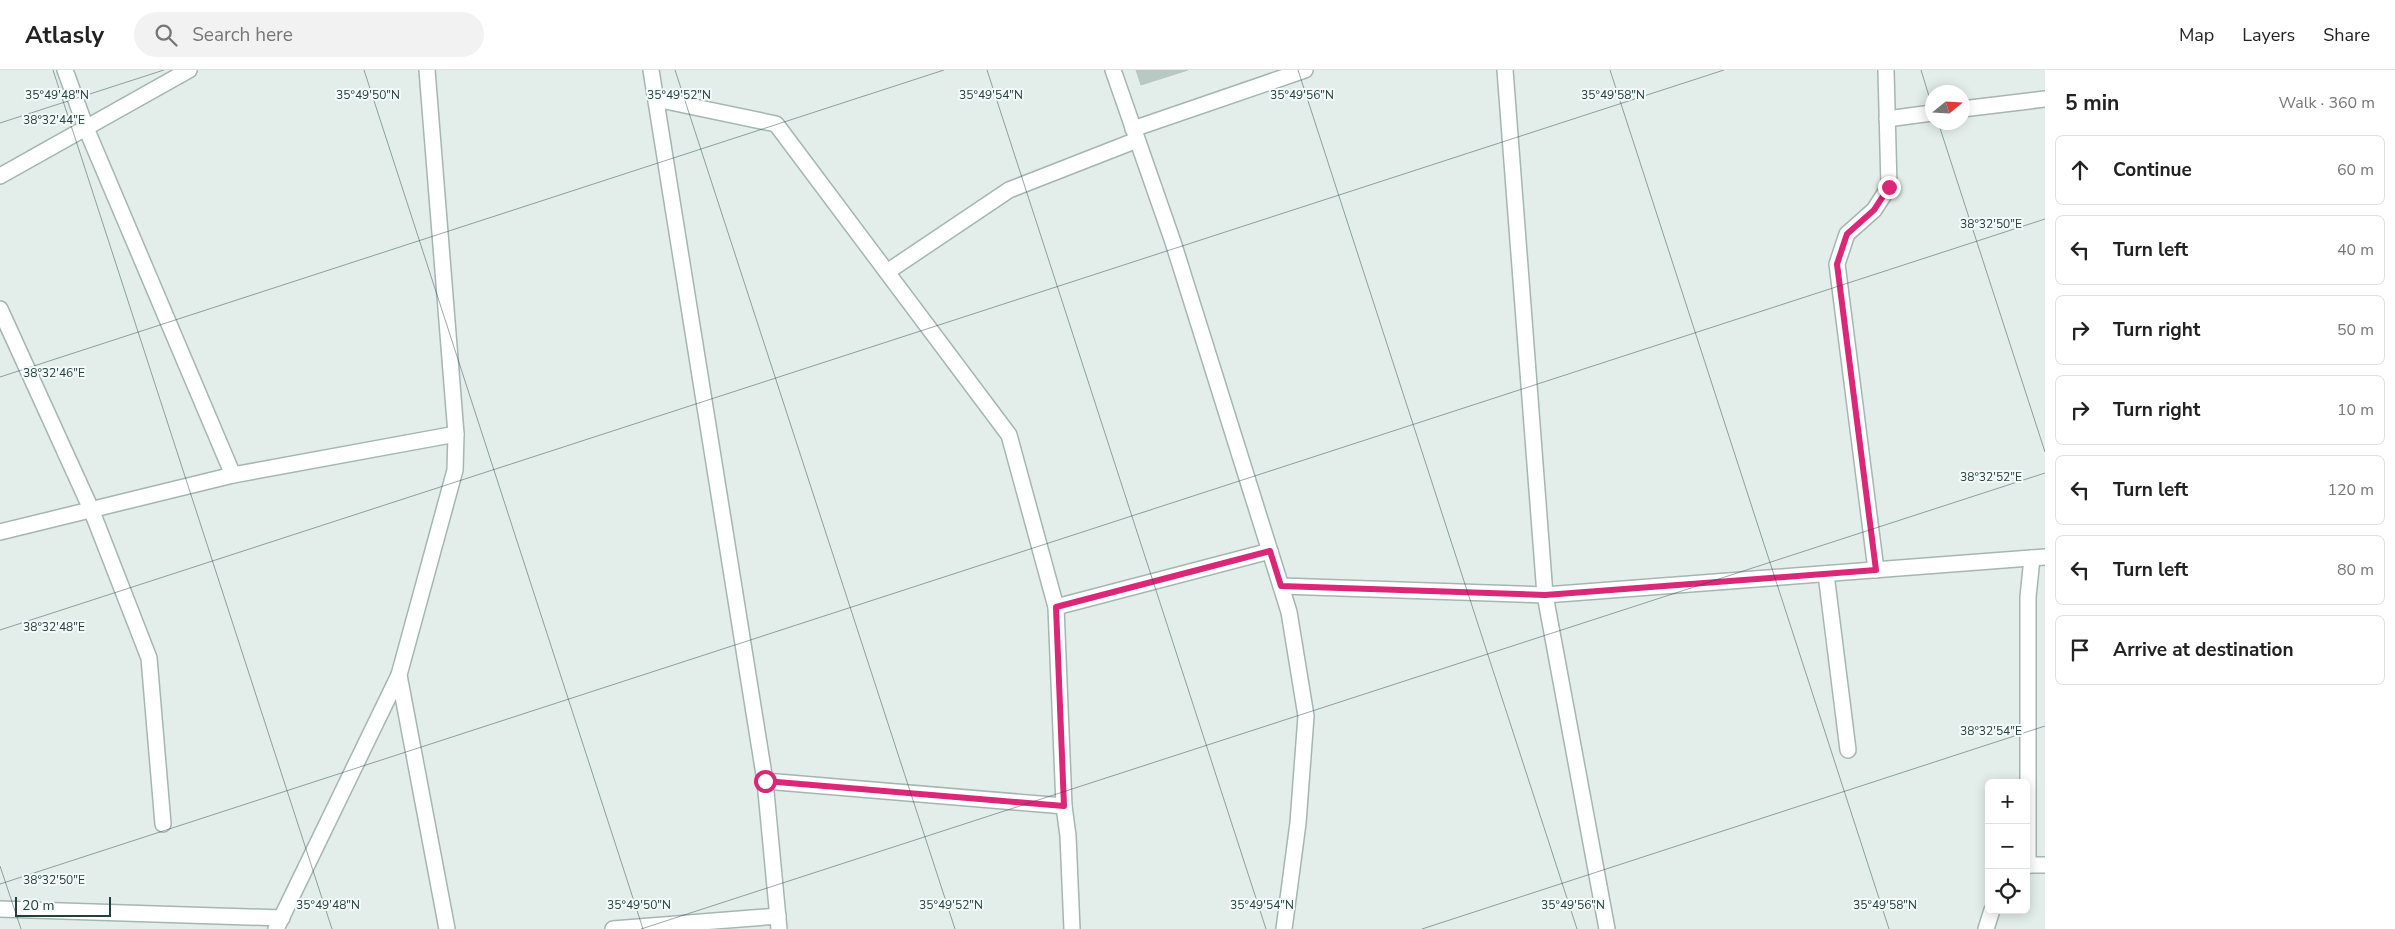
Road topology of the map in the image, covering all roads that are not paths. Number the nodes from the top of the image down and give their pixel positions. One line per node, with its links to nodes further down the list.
1 (65, 70): 14 (street)
2 (189, 70): 14 (street)
3 (427, 70): 19 (street)
4 (650, 70): 10 (street)
5 (1113, 70): 15 (street)
6 (1305, 70): 15 (street)
7 (1506, 70): 28 (street)
8 (1886, 70): 13 (street)
9 (2045, 98): 11 (street)
10 (656, 99): 17 (street); 32 (street)
11 (1970, 108)
12 (1925, 114): 13 (street)
13 (1887, 119): 25 (street)
14 (86, 128): 16 (street); 20 (street)
15 (1135, 134): 17 (street); 23 (street)
16 (0, 176)
17 (887, 272): 29 (street)
18 (0, 310): 21 (street)
19 (456, 434): 20 (street); 30 (street)
20 (233, 475): 21 (street)
21 (91, 510): 22 (street); 34 (street)
22 (0, 532)
23 (1270, 551): 27 (street); 29 (street)
24 (2039, 557): 25 (street); 35 (street)
25 (1876, 570): 26 (street)
26 (1826, 574): 28 (street); 31 (street)
27 (1281, 586): 28 (street); 45 (street)
28 (1545, 595): 46 (street)
29 (1056, 607): 33 (street)
30 (399, 675): 41 (street); 42 (street)
31 (1848, 750)
32 (765, 781): 33 (street); 40 (street)
33 (1064, 806): 44 (street)
34 (163, 824)
35 (2027, 824)
36 (2045, 865): 37 (street)
37 (2030, 866)
38 (0, 910): 41 (street)
39 (1991, 914): 47 (street)
40 (779, 922): 43 (street)
41 (279, 923)
42 (447, 929)
43 (613, 929)
44 (1072, 929)
45 (1284, 929)
46 (1607, 929)
47 (1986, 929)

